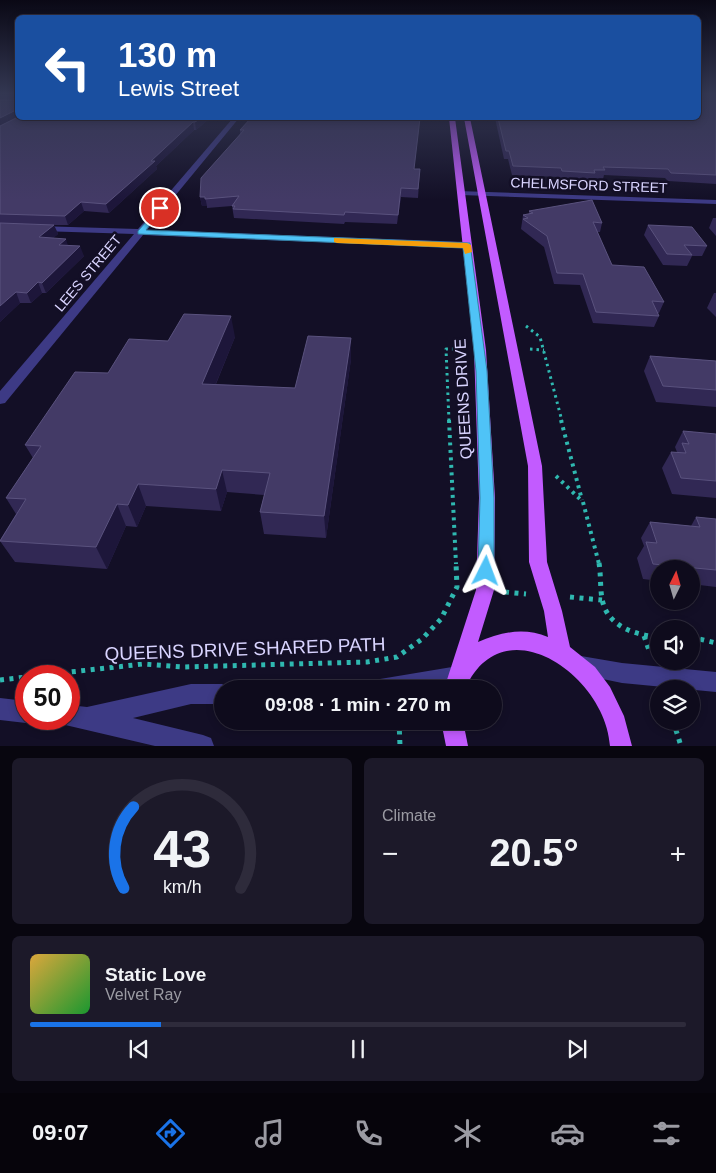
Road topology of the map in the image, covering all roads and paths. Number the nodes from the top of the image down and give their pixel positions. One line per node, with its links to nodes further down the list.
1 (226, 130): 8 (street, LEES STREET)
2 (453, 130): 4 (main road, QUEENS DRIVE)
3 (469, 130): 5 (main road)
4 (461, 193): 5 (street, CHELMSFORD STREET); 9 (main road, QUEENS DRIVE)
5 (482, 194): 6 (street, CHELMSFORD STREET); 19 (main road)
6 (716, 202)
7 (29, 228): 8 (street)
8 (140, 232): 9 (street); 14 (street, LEES STREET)
9 (467, 245): 18 (main road, QUEENS DRIVE)
10 (533, 331): 13 (path)
11 (462, 349): 17 (path, QUEENS DRIVE SHARED PATH)
12 (531, 350): 13 (path)
13 (544, 350): 16 (path)
14 (0, 400)
15 (560, 483): 16 (path)
16 (582, 500): 20 (path)
17 (457, 587): 18 (path); 28 (path, QUEENS DRIVE SHARED PATH)
18 (485, 590): 19 (path); 31 (main road, QUEENS DRIVE)
19 (547, 596): 20 (path); 26 (main road)
20 (602, 600): 21 (path)
21 (644, 636): 22 (path); 25 (path)
22 (650, 636)
23 (700, 639): 24 (path)
24 (716, 643)
25 (649, 650)
26 (561, 652): 27 (main road); 32 (main road)
27 (578, 665): 33 (street); 45 (main road)
28 (80, 672)
29 (15, 678): 30 (path)
30 (0, 680)
31 (457, 680)
32 (457, 680)
33 (716, 682)
34 (214, 694): 37 (street)
35 (0, 709): 36 (street)
36 (15, 711)
37 (80, 717)
38 (80, 717): 42 (street)
39 (399, 730): 43 (path)
40 (454, 730): 44 (main road)
41 (676, 730): 46 (path)
42 (203, 746)
43 (400, 746)
44 (458, 746)
45 (621, 746)
46 (681, 746)

